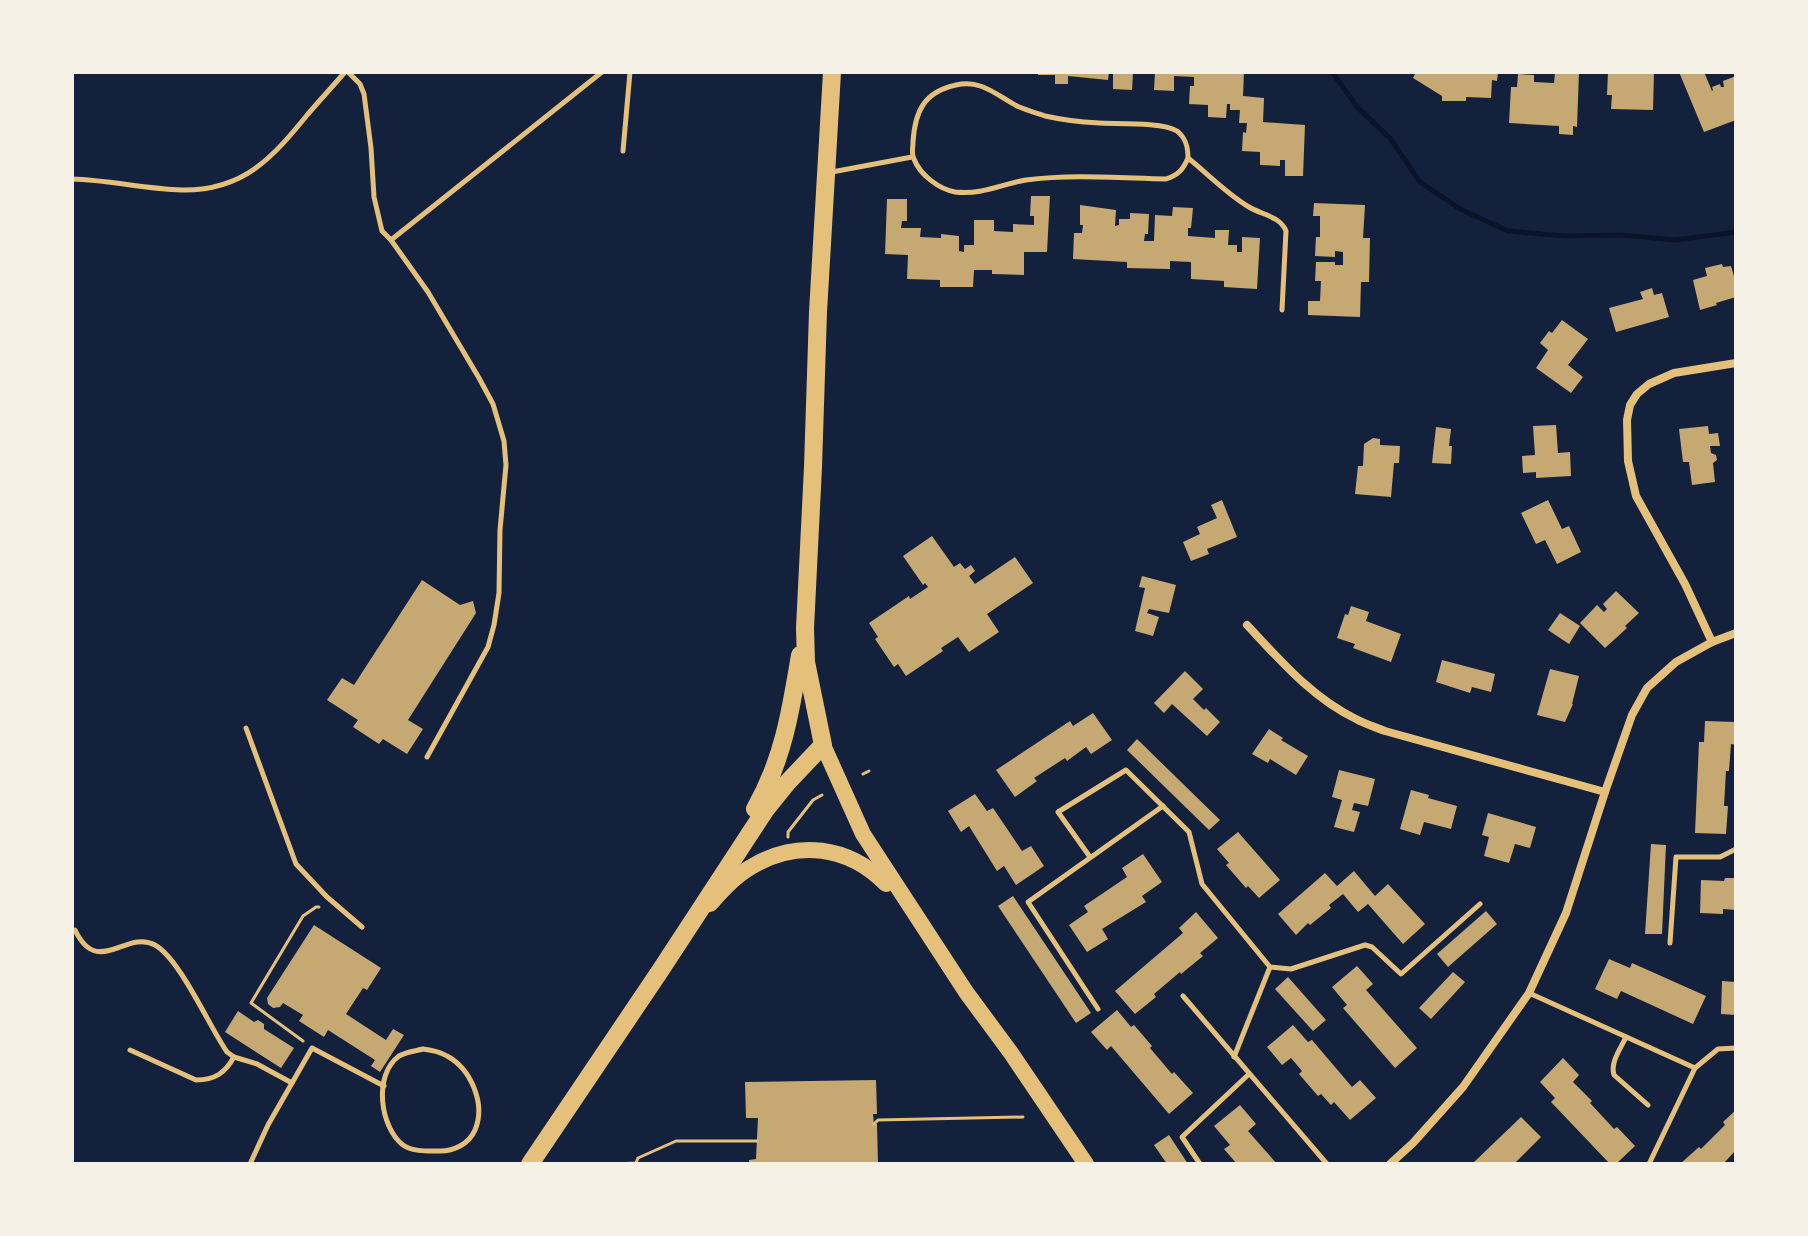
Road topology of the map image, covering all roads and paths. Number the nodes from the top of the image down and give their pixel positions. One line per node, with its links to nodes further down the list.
1 (346, 72): 9 (lane); 10 (lane)
2 (602, 72): 10 (lane)
3 (630, 72): 5 (lane)
4 (832, 72): 8 (main road)
5 (623, 151)
6 (912, 157): 7 (lane); 7 (lane); 8 (lane)
7 (1188, 158): 11 (lane)
8 (827, 173): 14 (main road)
9 (72, 179)
10 (391, 240): 19 (lane)
11 (1282, 310)
12 (1736, 363): 16 (street)
13 (1247, 625): 22 (street)
14 (805, 628): 18 (main road); 33 (main road)
15 (1736, 633): 16 (street)
16 (1712, 642): 22 (street)
17 (246, 728): 30 (lane)
18 (823, 745): 29 (main road); 33 (main road)
19 (427, 757)
20 (869, 771): 21 (path)
21 (863, 774)
22 (1605, 792): 36 (street)
23 (822, 795): 25 (path)
24 (1163, 806): 27 (lane); 27 (lane); 35 (lane)
25 (788, 841)
26 (1736, 849): 34 (lane)
27 (1090, 857): 38 (lane)
28 (1480, 904): 35 (lane)
29 (912, 910): 33 (main road); 56 (main road)
30 (346, 913): 31 (lane); 40 (path)
31 (362, 927)
32 (75, 930): 43 (lane)
33 (682, 936): 54 (main road)
34 (1670, 943)
35 (1270, 967): 44 (lane)
36 (1529, 993): 39 (lane); 59 (street)
37 (1183, 996): 44 (lane)
38 (1098, 1009)
39 (1626, 1037): 45 (lane); 49 (lane)
40 (312, 1048): 47 (lane); 48 (lane)
41 (1736, 1048): 45 (lane)
42 (130, 1050): 43 (lane)
43 (234, 1057): 47 (lane)
44 (1234, 1057): 46 (lane)
45 (1695, 1068): 60 (lane)
46 (1249, 1074): 57 (lane); 58 (lane)
47 (292, 1083): 53 (lane)
48 (384, 1086): 48 (lane)
49 (1648, 1105)
50 (1023, 1117): 51 (path)
51 (874, 1124)
52 (757, 1141): 55 (path)
53 (250, 1164)
54 (530, 1164)
55 (614, 1164)
56 (1086, 1164)
57 (1200, 1164)
58 (1327, 1164)
59 (1390, 1164)
60 (1649, 1164)

